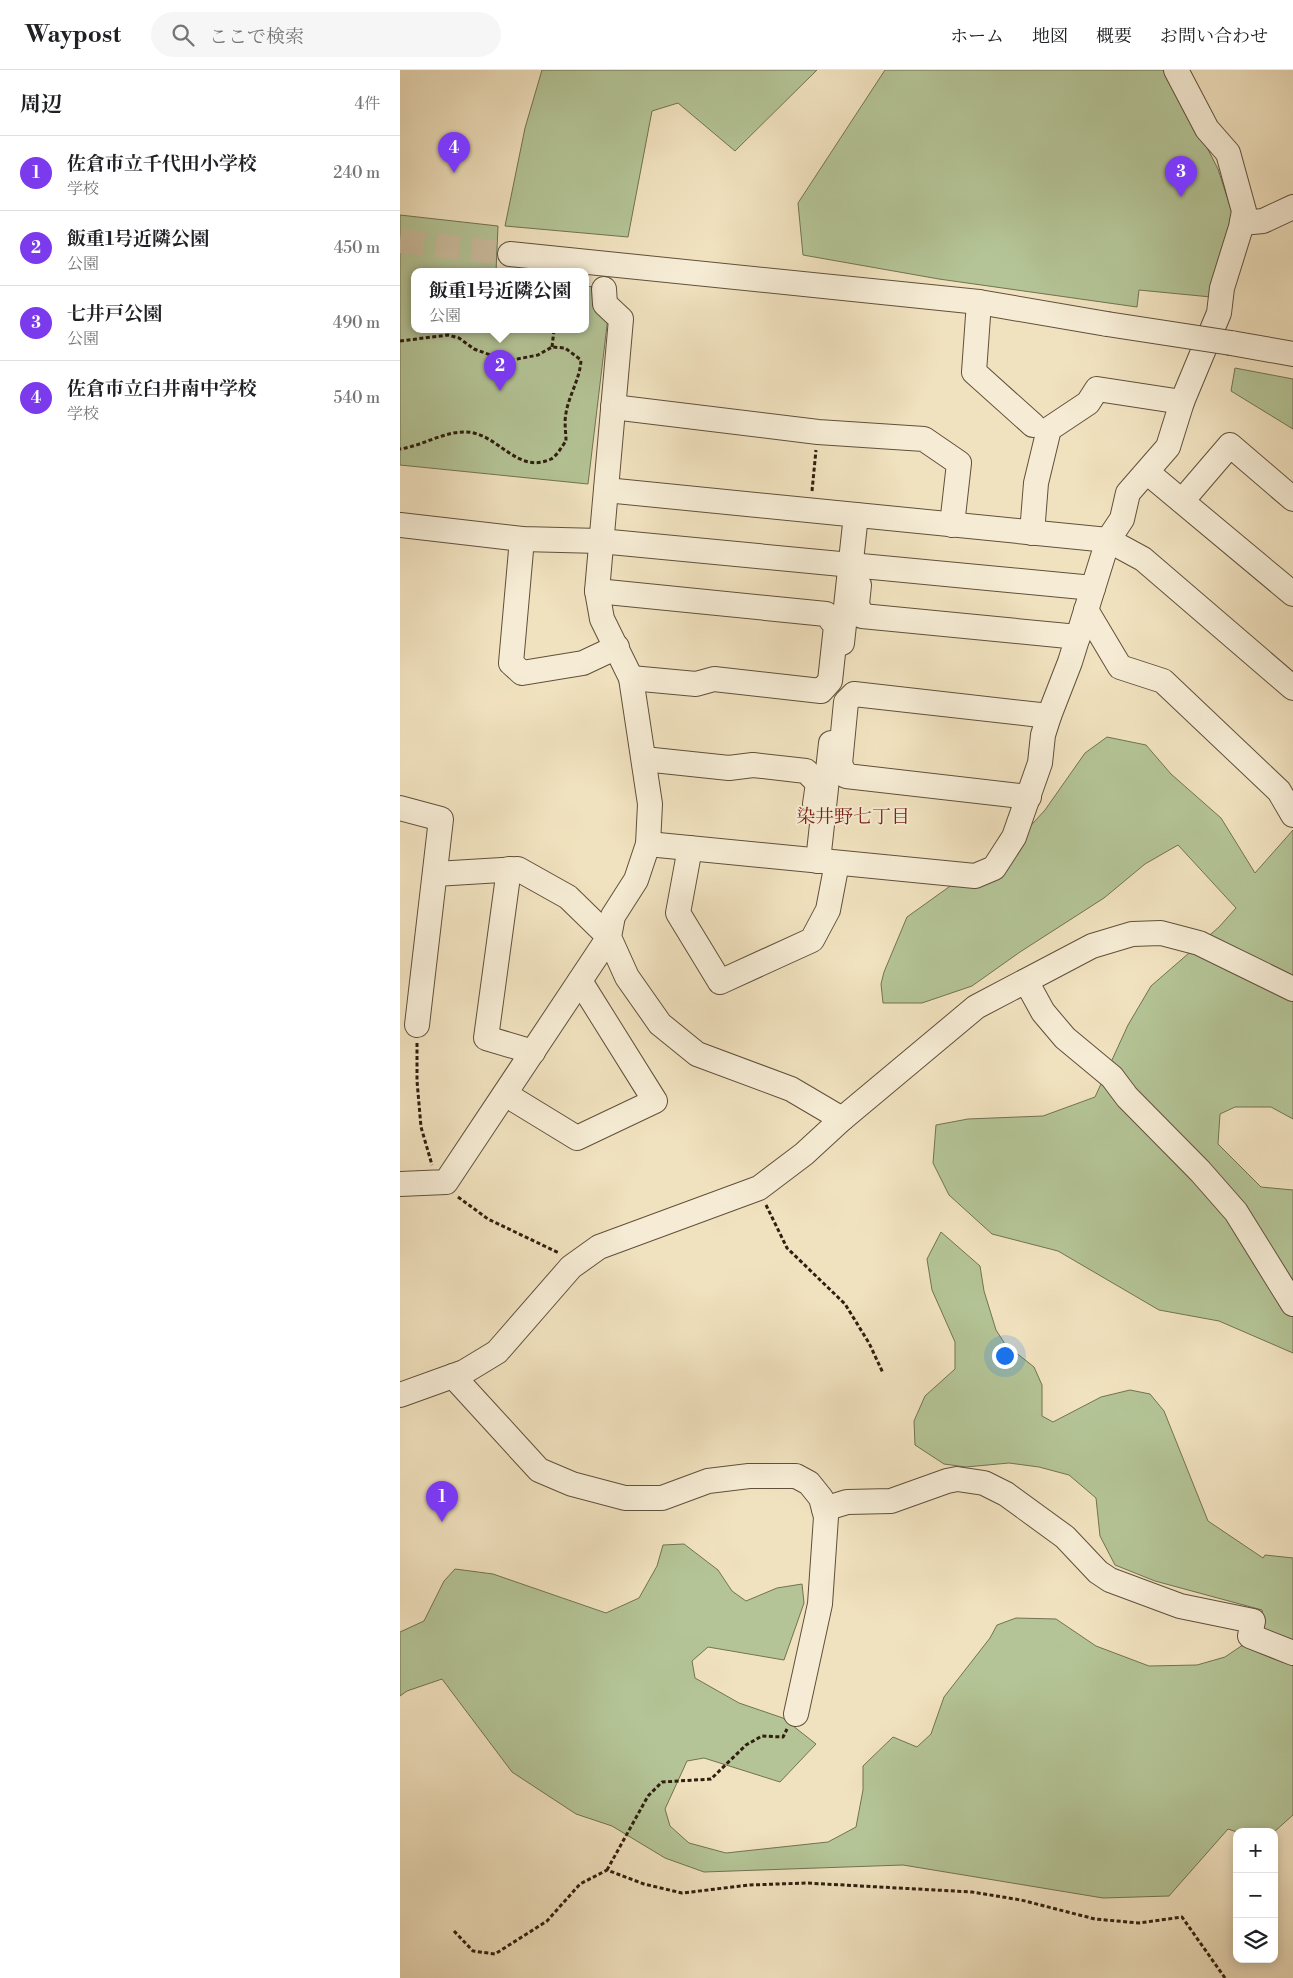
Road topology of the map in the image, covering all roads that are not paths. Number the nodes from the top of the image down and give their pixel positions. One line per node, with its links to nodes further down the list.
1 (1176, 70): 3 (street)
2 (1293, 207): 3 (street)
3 (1242, 222): 8 (street)
4 (510, 254): 6 (street)
5 (604, 288): 9 (street)
6 (979, 302): 7 (street, bridge); 10 (street)
7 (1293, 354)
8 (1182, 402): 11 (street); 18 (street)
9 (613, 408): 12 (street); 16 (street)
10 (1033, 425)
11 (1148, 473): 14 (street); 20 (street)
12 (606, 490): 15 (street); 21 (street)
13 (1293, 499): 14 (street)
14 (1182, 501): 24 (street)
15 (860, 515): 16 (street); 22 (street)
16 (952, 524): 18 (street)
17 (400, 525): 19 (street)
18 (1032, 532): 20 (street)
19 (522, 539): 21 (street); 27 (street)
20 (1108, 540): 25 (street); 29 (street)
21 (600, 541): 22 (street); 23 (street)
22 (856, 567): 25 (street); 26 (street); 37 (street)
23 (597, 591): 27 (street); 28 (street)
24 (1293, 594)
25 (1089, 599): 26 (street); 34 (street)
26 (1078, 637): 30 (street)
27 (617, 647): 28 (street)
28 (631, 678): 31 (street)
29 (1293, 688)
30 (1049, 716): 32 (street); 32 (street)
31 (644, 759): 35 (street); 37 (street)
32 (1029, 796): 37 (street)
33 (400, 808): 39 (street)
34 (1293, 815)
35 (648, 844): 36 (street); 40 (street)
36 (690, 848): 37 (street); 37 (street)
37 (821, 861)
38 (509, 869): 39 (street); 40 (street); 45 (street)
39 (435, 874): 44 (street)
40 (610, 937): 41 (street); 47 (street)
41 (580, 981): 45 (street); 46 (street)
42 (1026, 981): 43 (street); 47 (street); 49 (street)
43 (1293, 989)
44 (417, 1025)
45 (533, 1052): 46 (street)
46 (505, 1094): 48 (street)
47 (842, 1118): 50 (street)
48 (400, 1184)
49 (1293, 1304)
50 (453, 1376): 51 (street); 52 (street)
51 (400, 1395)
52 (824, 1509): 53 (street); 54 (street)
53 (1293, 1653)
54 (796, 1714)

